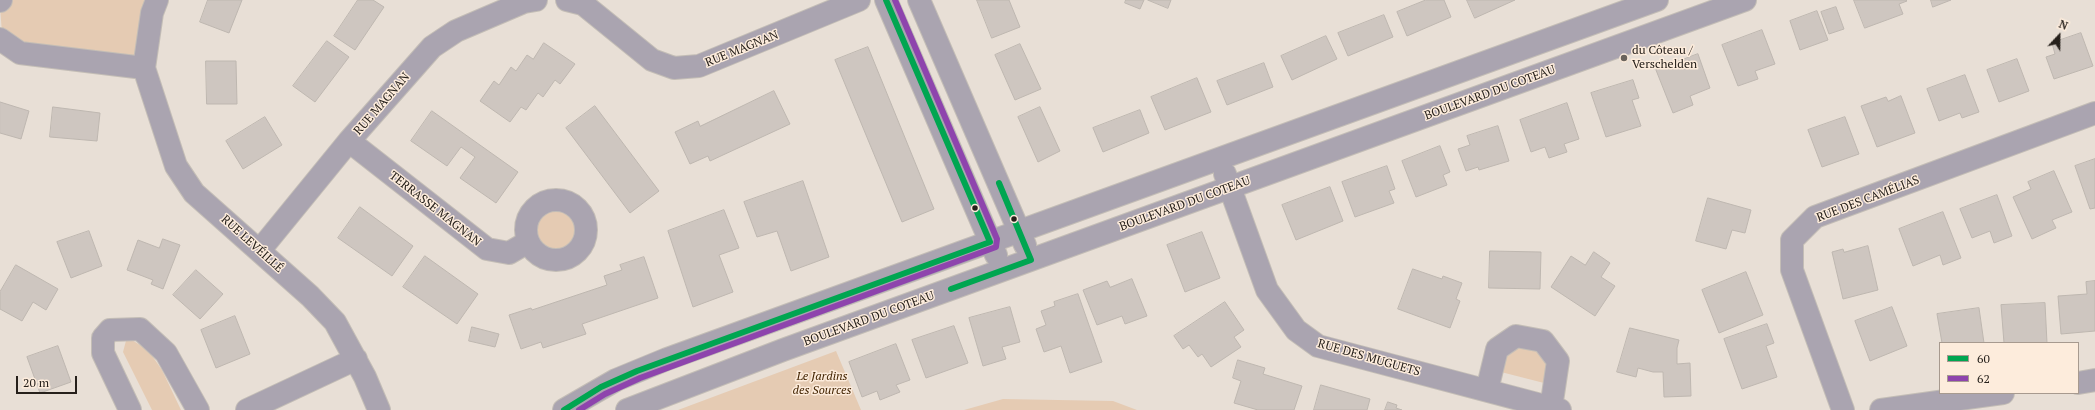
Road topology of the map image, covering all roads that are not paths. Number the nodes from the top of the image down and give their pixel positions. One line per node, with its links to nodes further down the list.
1 (157, 0): 11 (street, RUE LEVÉILLÉ)
2 (536, 0): 13 (street, RUE MAGNAN)
3 (567, 0): 4 (street, RUE MAGNAN)
4 (859, 0)
5 (886, 0): 18 (street)
6 (919, 0): 16 (street)
7 (1744, 0): 9 (street, BOULEVARD DU COTEAU)
8 (1653, 1): 9 (street); 14 (street)
9 (1663, 30): 15 (street, BOULEVARD DU COTEAU)
10 (0, 39): 11 (street)
11 (144, 68): 19 (street, RUE LEVÉILLÉ)
12 (2095, 113): 34 (street, RUE DES CAMÉLIAS)
13 (349, 141): 17 (street, TERRASSE MAGNAN); 19 (street, RUE MAGNAN)
14 (1219, 159): 15 (street, RUE DES MUGUETS); 16 (street)
15 (1230, 188): 20 (street, BOULEVARD DU COTEAU); 25 (street, RUE DES MUGUETS)
16 (1019, 232): 18 (street); 20 (street)
17 (528, 242)
18 (990, 242): 21 (street); 32 (street)
19 (260, 250): 22 (street, RUE LEVÉILLÉ)
20 (1031, 260): 21 (street, BOULEVARD DU COTEAU)
21 (1002, 271): 33 (street, BOULEVARD DU COTEAU)
22 (356, 359): 30 (street); 31 (street, RUE LEVÉILLÉ)
23 (2095, 380): 24 (street)
24 (2079, 383)
25 (1487, 390): 27 (street, RUE DES MUGUETS); 27 (street, RUE DES MUGUETS)
26 (1996, 394): 35 (street)
27 (1556, 409)
28 (130, 410): 29 (street)
29 (198, 410)
30 (247, 410)
31 (379, 410)
32 (564, 410)
33 (626, 410)
34 (1843, 410)
35 (1881, 410)

